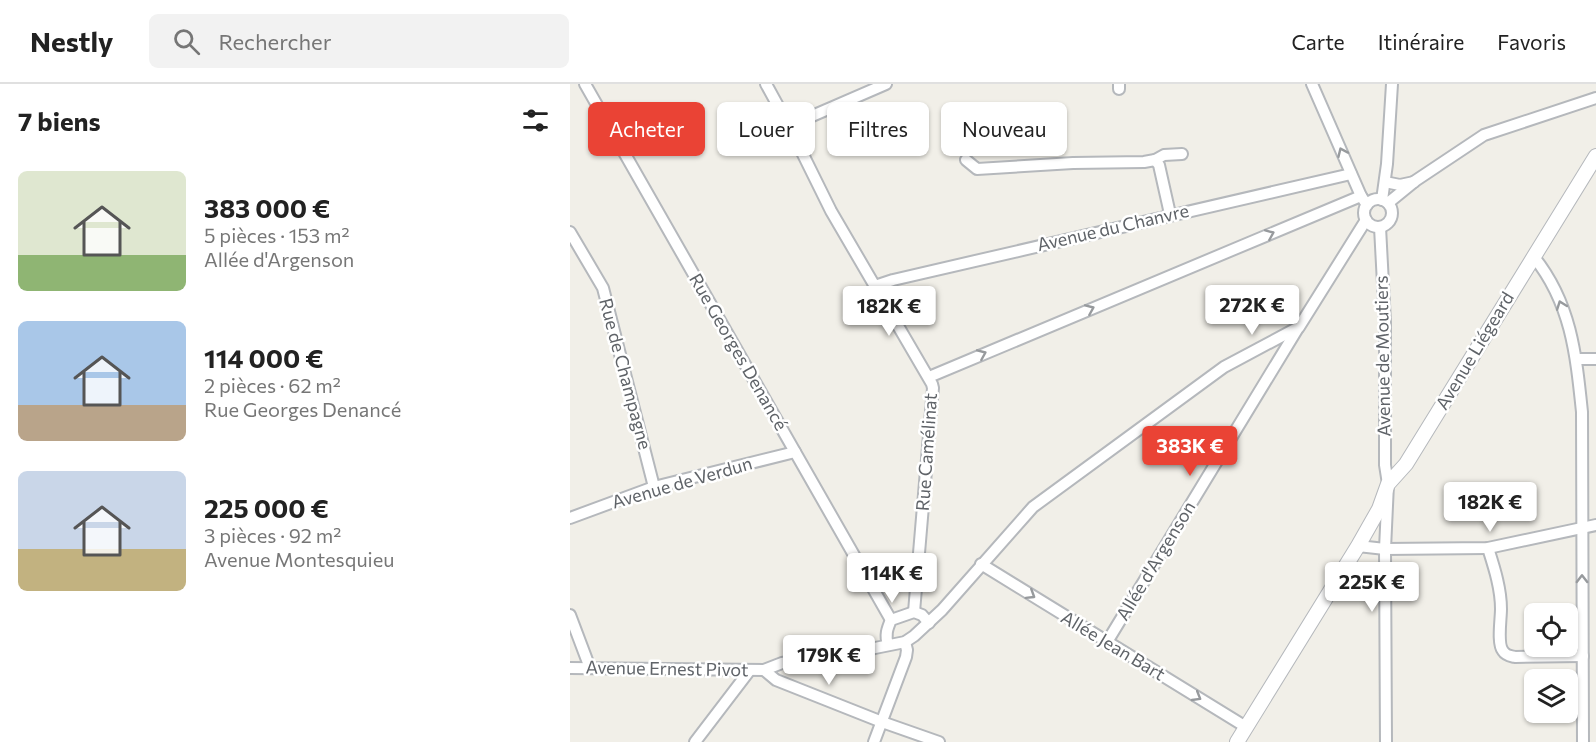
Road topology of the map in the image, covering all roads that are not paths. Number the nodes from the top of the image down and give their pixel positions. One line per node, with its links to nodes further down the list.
1 (585, 84): 29 (street, Rue Georges Denancé)
2 (766, 84): 7 (street, Rue Camélinat)
3 (886, 84): 8 (street)
4 (1312, 84): 14 (street, one-way to 4)
5 (1392, 84): 15 (street)
6 (1596, 98): 16 (street)
7 (776, 102)
8 (815, 115)
9 (1182, 154): 13 (street)
10 (804, 156): 24 (street, Rue Camélinat)
11 (1596, 156): 23 (street, Avenue Liégeard)
12 (966, 160): 13 (street)
13 (1155, 160): 19 (street)
14 (1351, 174): 17 (street); 19 (street, Avenue du Chanvre)
15 (1385, 182): 16 (street); 18 (street)
16 (1415, 182): 18 (street)
17 (1364, 200): 18 (street); 20 (street); 28 (street, one-way to 17)
18 (1385, 202): 21 (street)
19 (1170, 214): 24 (street, Avenue du Chanvre)
20 (1366, 220): 21 (street); 25 (street, Allée d'Argenson)
21 (1380, 227): 30 (street, Avenue de Moutiers)
22 (570, 232): 31 (street, Rue de Champagne)
23 (1534, 256): 27 (street, one-way to 23); 30 (street, Avenue Liégeard)
24 (875, 286): 28 (street, Rue Camélinat)
25 (1299, 327): 38 (street); 44 (street, Allée d'Argenson)
26 (1596, 359): 27 (street)
27 (1576, 360): 34 (street)
28 (928, 377): 39 (street, Rue Camélinat)
29 (795, 452): 31 (street, Avenue de Verdun); 41 (street, Rue Georges Denancé)
30 (1388, 484): 35 (street, Avenue Liégeard); 37 (street, Avenue de Moutiers)
31 (654, 488): 32 (street, Avenue de Verdun)
32 (570, 518)
33 (1596, 525): 34 (street)
34 (1581, 528): 36 (street); 46 (street, one-way to 34)
35 (1358, 546): 37 (street); 52 (street, Avenue Liégeard)
36 (1488, 548): 37 (street); 46 (street)
37 (1386, 549): 57 (street, Avenue de Moutiers)
38 (981, 564): 42 (street); 44 (street, Allée Jean Bart, one-way to 44)
39 (915, 612): 41 (street); 42 (street)
40 (570, 615): 48 (street)
41 (891, 620): 45 (street)
42 (929, 623): 43 (street)
43 (905, 642): 45 (street, Avenue Ernest Pivot); 51 (street)
44 (1107, 642): 52 (street, Allée Jean Bart, one-way to 52)
45 (888, 645): 50 (street, Avenue Ernest Pivot)
46 (1582, 656): 58 (street)
47 (570, 668): 48 (street, Avenue Ernest Pivot)
48 (590, 668): 49 (street, Avenue Ernest Pivot)
49 (750, 670): 50 (street, Avenue Ernest Pivot); 53 (street)
50 (765, 670): 51 (street)
51 (882, 722): 54 (street); 55 (street)
52 (1246, 727): 56 (street, Avenue Liégeard)
53 (695, 742)
54 (874, 742)
55 (939, 742)
56 (1237, 742)
57 (1386, 742)
58 (1583, 742)

